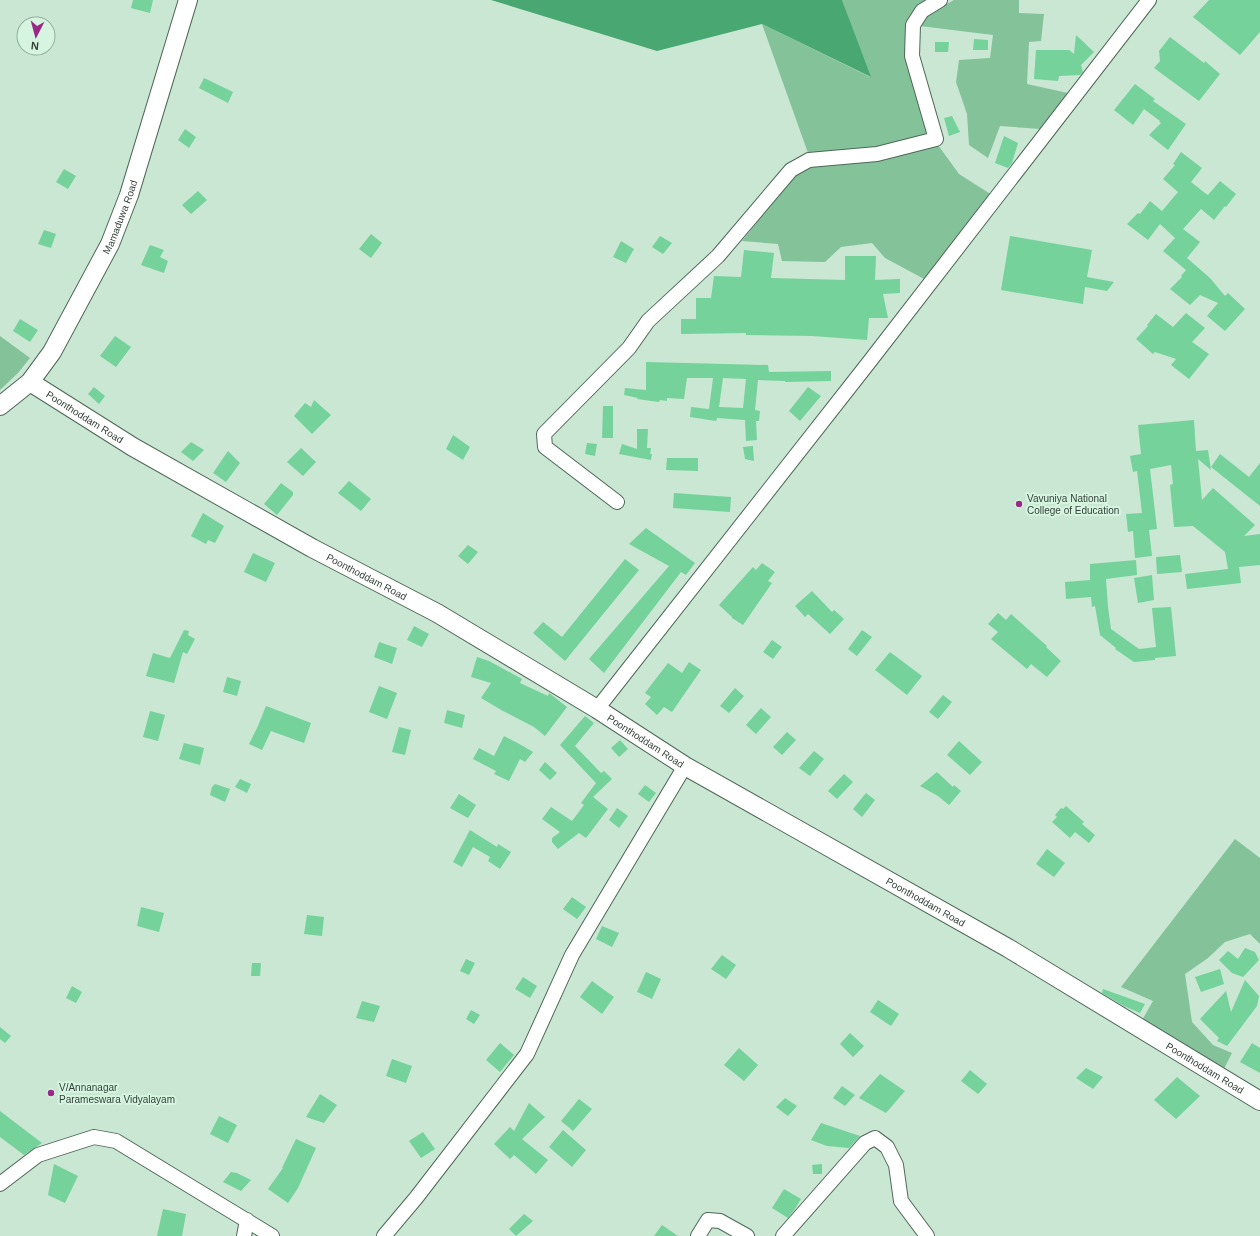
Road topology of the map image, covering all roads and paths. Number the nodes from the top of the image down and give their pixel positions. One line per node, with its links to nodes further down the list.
1 (188, 0): 4 (street, Mamaduwa Road)
2 (940, 0): 6 (street)
3 (1149, 0): 7 (street)
4 (30, 382): 5 (street, Mamaduwa Road); 7 (street, Poonthoddam Road)
5 (0, 406)
6 (617, 502)
7 (597, 709): 8 (street, Poonthoddam Road)
8 (685, 766): 9 (street, Poonthoddam Road); 14 (street)
9 (1260, 1101)
10 (0, 1184): 11 (street)
11 (247, 1220): 12 (street); 13 (street)
12 (244, 1236)
13 (272, 1236)
14 (384, 1236)
15 (698, 1236): 16 (street)
16 (747, 1236)
17 (783, 1236): 18 (street)
18 (927, 1236)

